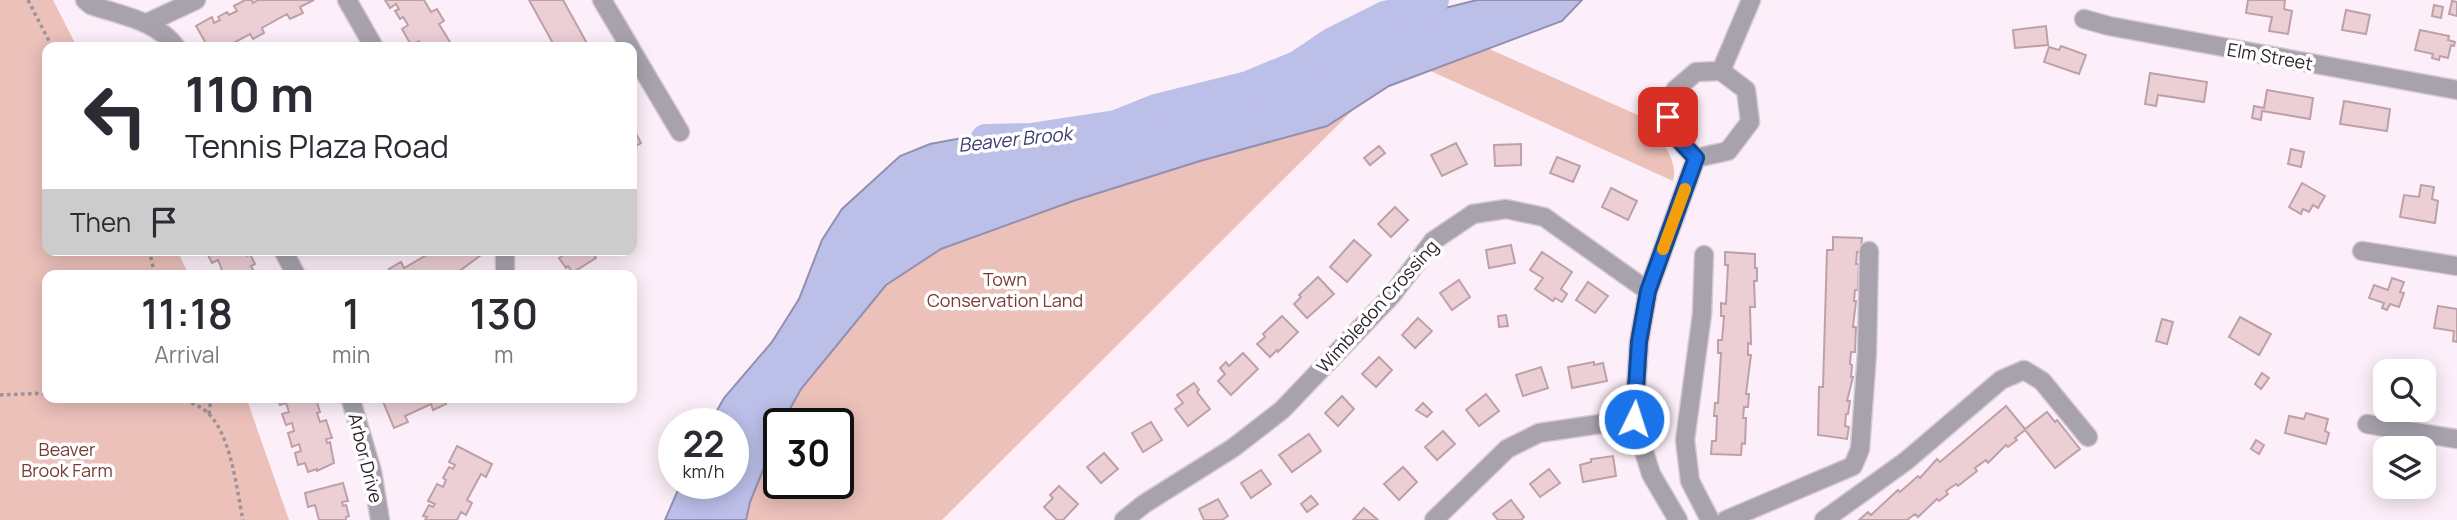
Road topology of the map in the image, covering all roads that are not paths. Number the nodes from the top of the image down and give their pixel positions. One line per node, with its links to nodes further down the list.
1 (85, 0): 7 (street)
2 (196, 0): 7 (street)
3 (347, 0): 9 (street)
4 (602, 0): 10 (street)
5 (1751, 0): 12 (street)
6 (2084, 19): 13 (street, Elm Street)
7 (147, 23): 8 (street)
8 (172, 42)
9 (371, 42)
10 (627, 42)
11 (637, 59): 14 (street)
12 (1721, 71): 15 (street); 15 (street)
13 (2457, 90)
14 (680, 132)
15 (1696, 158): 20 (street)
16 (1869, 251): 31 (street)
17 (2362, 251): 19 (street)
18 (1704, 255): 30 (street)
19 (2457, 267)
20 (1648, 291): 22 (street); 28 (street, Wimbledon Crossing)
21 (352, 403): 27 (street, Arbor Drive)
22 (1634, 419): 26 (street); 29 (street)
23 (2367, 424): 25 (street)
24 (2088, 438): 32 (street)
25 (2457, 439)
26 (1672, 517)
27 (380, 520)
28 (1124, 520)
29 (1434, 520)
30 (1710, 520)
31 (1726, 520)
32 (1824, 520)

